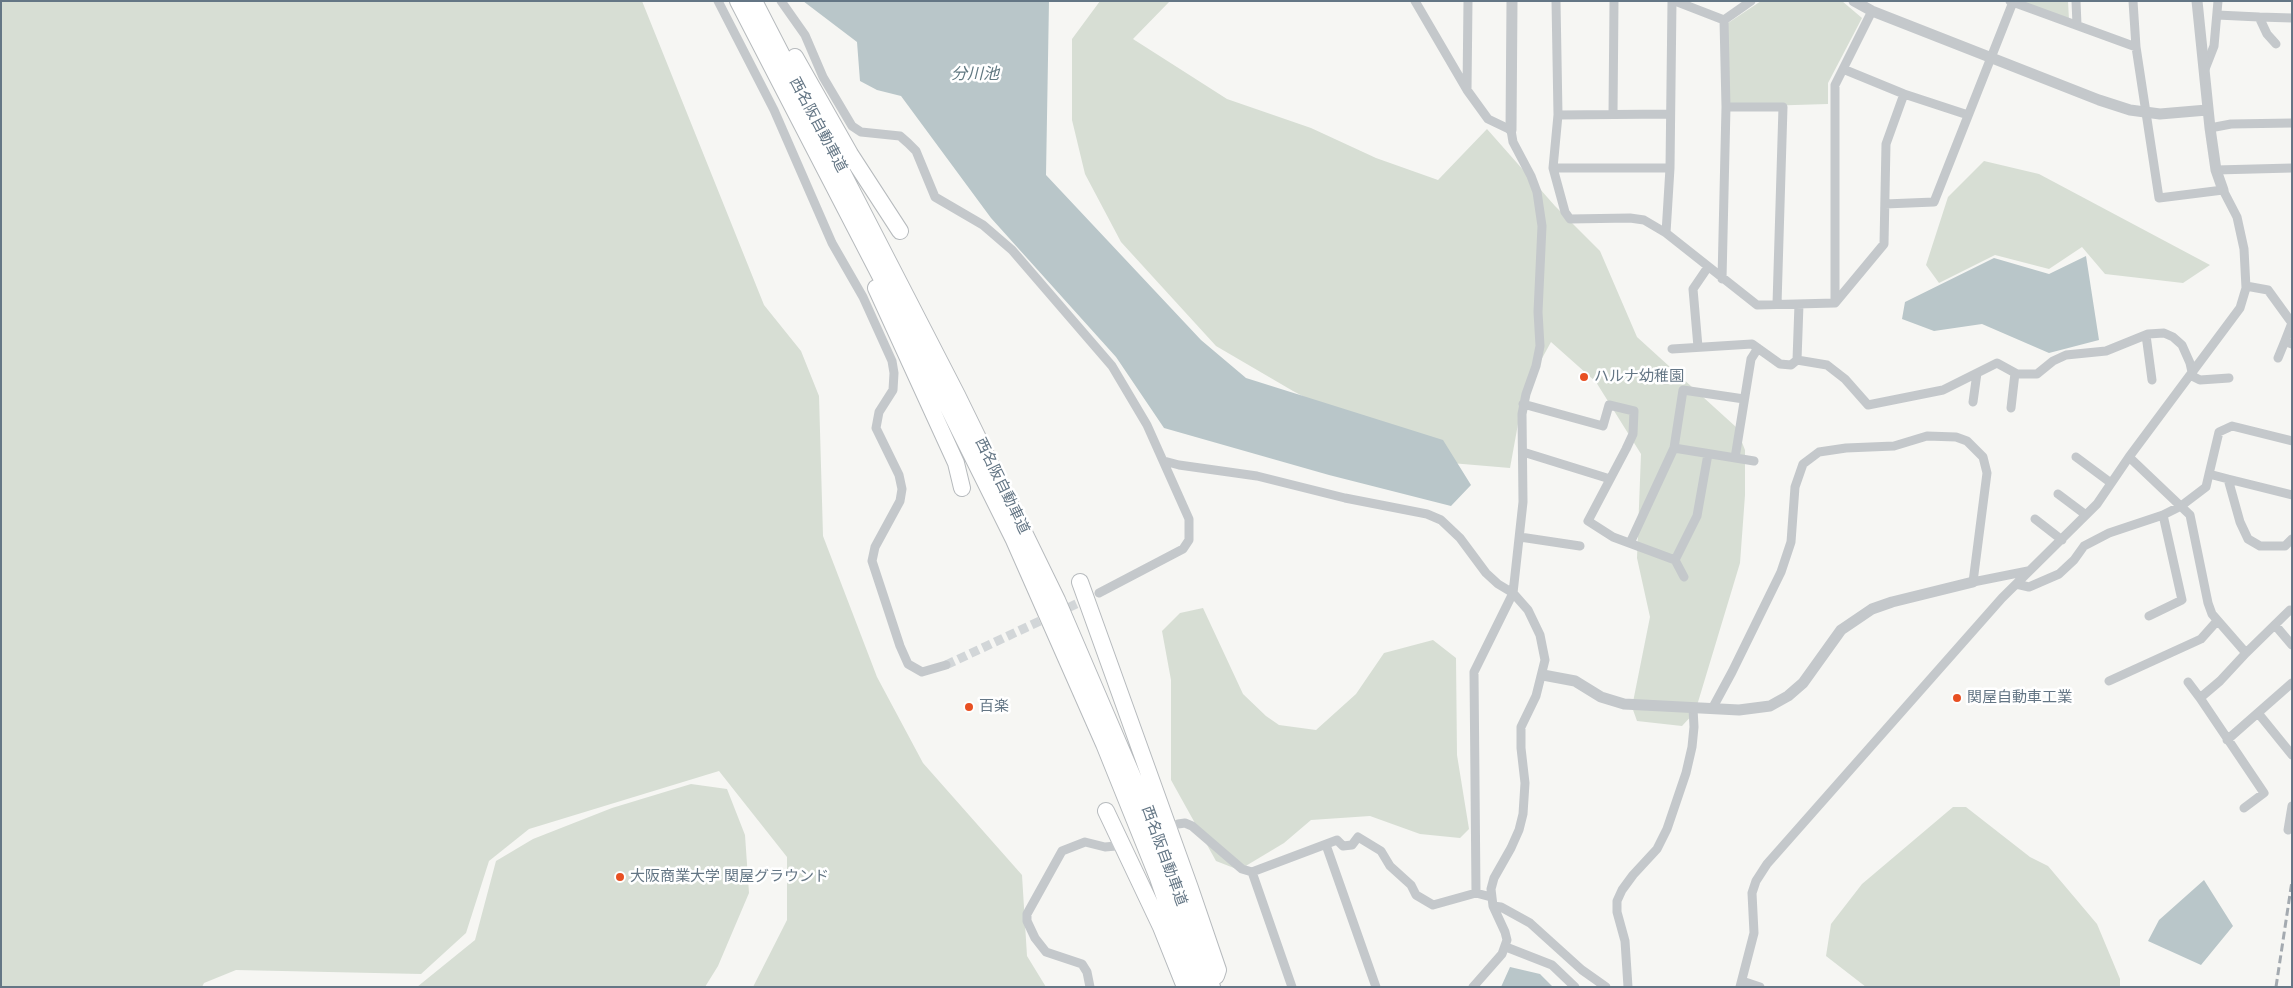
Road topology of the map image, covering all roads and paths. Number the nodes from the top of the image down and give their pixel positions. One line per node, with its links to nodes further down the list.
1 (718, 1): 112 (street)
2 (738, 1): 42 (highway, 西名阪自動車道)
3 (754, 1): 24 (highway, 西名阪自動車道)
4 (781, 1): 80 (street)
5 (1414, 1): 30 (street)
6 (1468, 1): 30 (street)
7 (1512, 1): 41 (street)
8 (1556, 1): 37 (street)
9 (1614, 1): 35 (street)
10 (1673, 1): 22 (street); 36 (street)
11 (1751, 1): 22 (street)
12 (1854, 1): 18 (street)
13 (2076, 1): 23 (street)
14 (2133, 1): 26 (street)
15 (2197, 1): 29 (street)
16 (2218, 1): 19 (street)
17 (2012, 2): 23 (street); 27 (street)
18 (1872, 11): 27 (street); 28 (street)
19 (2217, 15): 20 (street); 29 (street)
20 (2259, 16): 21 (street); 25 (street)
21 (2292, 18)
22 (1724, 20): 32 (street)
23 (2077, 25): 26 (street)
24 (767, 27): 49 (highway); 135 (highway, 西名阪自動車道)
25 (2276, 44)
26 (2136, 47): 34 (street)
27 (1991, 57): 34 (street); 38 (street)
28 (1843, 68): 31 (street); 54 (street)
29 (2204, 72): 33 (street)
30 (1467, 90): 41 (street)
31 (1904, 94): 38 (street); 48 (street)
32 (1726, 107): 52 (street); 55 (street)
33 (2208, 110): 34 (street); 40 (street)
34 (2146, 113): 47 (street)
35 (1613, 114): 36 (street); 37 (street)
36 (1670, 114): 44 (street)
37 (1558, 115): 43 (street)
38 (1968, 115): 48 (street)
39 (2292, 123): 40 (street)
40 (2210, 128): 46 (street)
41 (1511, 130): 71 (street)
42 (813, 145): 86 (highway); 135 (highway, 西名阪自動車道)
43 (1554, 168): 44 (street); 50 (street)
44 (1670, 168): 50 (street)
45 (2292, 168): 46 (street)
46 (2216, 170): 47 (street)
47 (2223, 190): 53 (street)
48 (1885, 204): 54 (street)
49 (900, 231)
50 (1666, 233): 51 (street)
51 (1708, 267): 52 (street); 59 (street)
52 (1722, 279): 55 (street)
53 (2246, 286): 58 (street); 66 (street)
54 (1835, 303): 56 (street)
55 (1777, 304): 56 (street)
56 (1799, 304): 63 (street)
57 (2146, 335): 65 (street); 66 (street); 68 (street)
58 (2288, 343): 62 (street)
59 (1698, 347): 60 (street); 61 (street)
60 (1758, 348): 63 (street); 69 (street)
61 (1672, 349)
62 (2278, 358)
63 (1797, 360): 64 (street)
64 (1977, 373): 65 (street); 70 (street)
65 (2015, 373): 72 (street)
66 (2191, 374): 67 (street); 77 (street)
67 (2229, 378)
68 (2152, 380)
69 (1744, 399): 74 (street); 78 (street)
70 (1973, 402)
71 (1523, 404): 75 (street); 83 (street)
72 (2010, 408)
73 (2292, 441): 82 (street)
74 (1674, 448): 76 (street); 96 (street)
75 (1523, 452): 83 (street); 93 (street)
76 (1708, 454): 78 (street); 98 (street)
77 (2129, 456): 85 (street); 89 (street)
78 (1735, 458): 81 (street)
79 (2076, 458): 85 (street)
80 (1164, 461): 104 (street); 105 (street)
81 (1754, 461)
82 (2209, 474): 84 (street); 89 (street)
83 (1610, 479): 96 (street)
84 (2228, 479): 88 (street); 94 (street)
85 (2111, 483): 90 (street)
86 (962, 488)
87 (2058, 494): 90 (street)
88 (2292, 496)
89 (2181, 506): 91 (street); 108 (street)
90 (2086, 515): 95 (street)
91 (2162, 515): 103 (street); 107 (street)
92 (2035, 520): 95 (street)
93 (1520, 537): 97 (street); 105 (street)
94 (2292, 539)
95 (2062, 540): 99 (street)
96 (1630, 543): 98 (street)
97 (1580, 546)
98 (1675, 560): 100 (street)
99 (2030, 571): 102 (street); 103 (street)
100 (1684, 577)
101 (1080, 582): 135 (highway)
102 (1973, 582): 119 (street); 119 (street)
103 (2016, 584): 134 (street)
104 (1099, 593)
105 (1513, 593): 113 (street); 131 (street)
106 (2290, 610): 109 (street)
107 (2149, 616)
108 (2217, 621): 111 (street); 114 (street)
109 (2275, 625): 110 (street); 111 (street)
110 (2292, 645)
111 (2246, 653): 117 (street)
112 (946, 664)
113 (1543, 675): 118 (street); 132 (street)
114 (2109, 681)
115 (2188, 682): 117 (street)
116 (2292, 683): 120 (street)
117 (2200, 698): 121 (street)
118 (1693, 708): 119 (street); 143 (street)
119 (1712, 709)
120 (2258, 713): 121 (street); 122 (street)
121 (2227, 740): 124 (street)
122 (2292, 755)
123 (2292, 806): 127 (street)
124 (2244, 808)
125 (1106, 811): 137 (highway)
126 (1178, 824): 130 (street)
127 (2288, 830)
128 (1326, 845): 130 (street); 131 (street); 139 (street)
129 (1116, 846): 136 (street)
130 (1252, 872): 138 (street)
131 (1476, 893): 132 (street)
132 (1492, 901): 133 (street); 142 (street)
133 (1506, 947): 140 (street); 141 (street)
134 (1741, 984): 144 (street)
135 (1207, 986)
136 (1090, 987)
137 (1185, 987)
138 (1292, 987)
139 (1376, 987)
140 (1473, 987)
141 (1575, 987)
142 (1606, 987)
143 (1628, 987)
144 (1760, 987)

